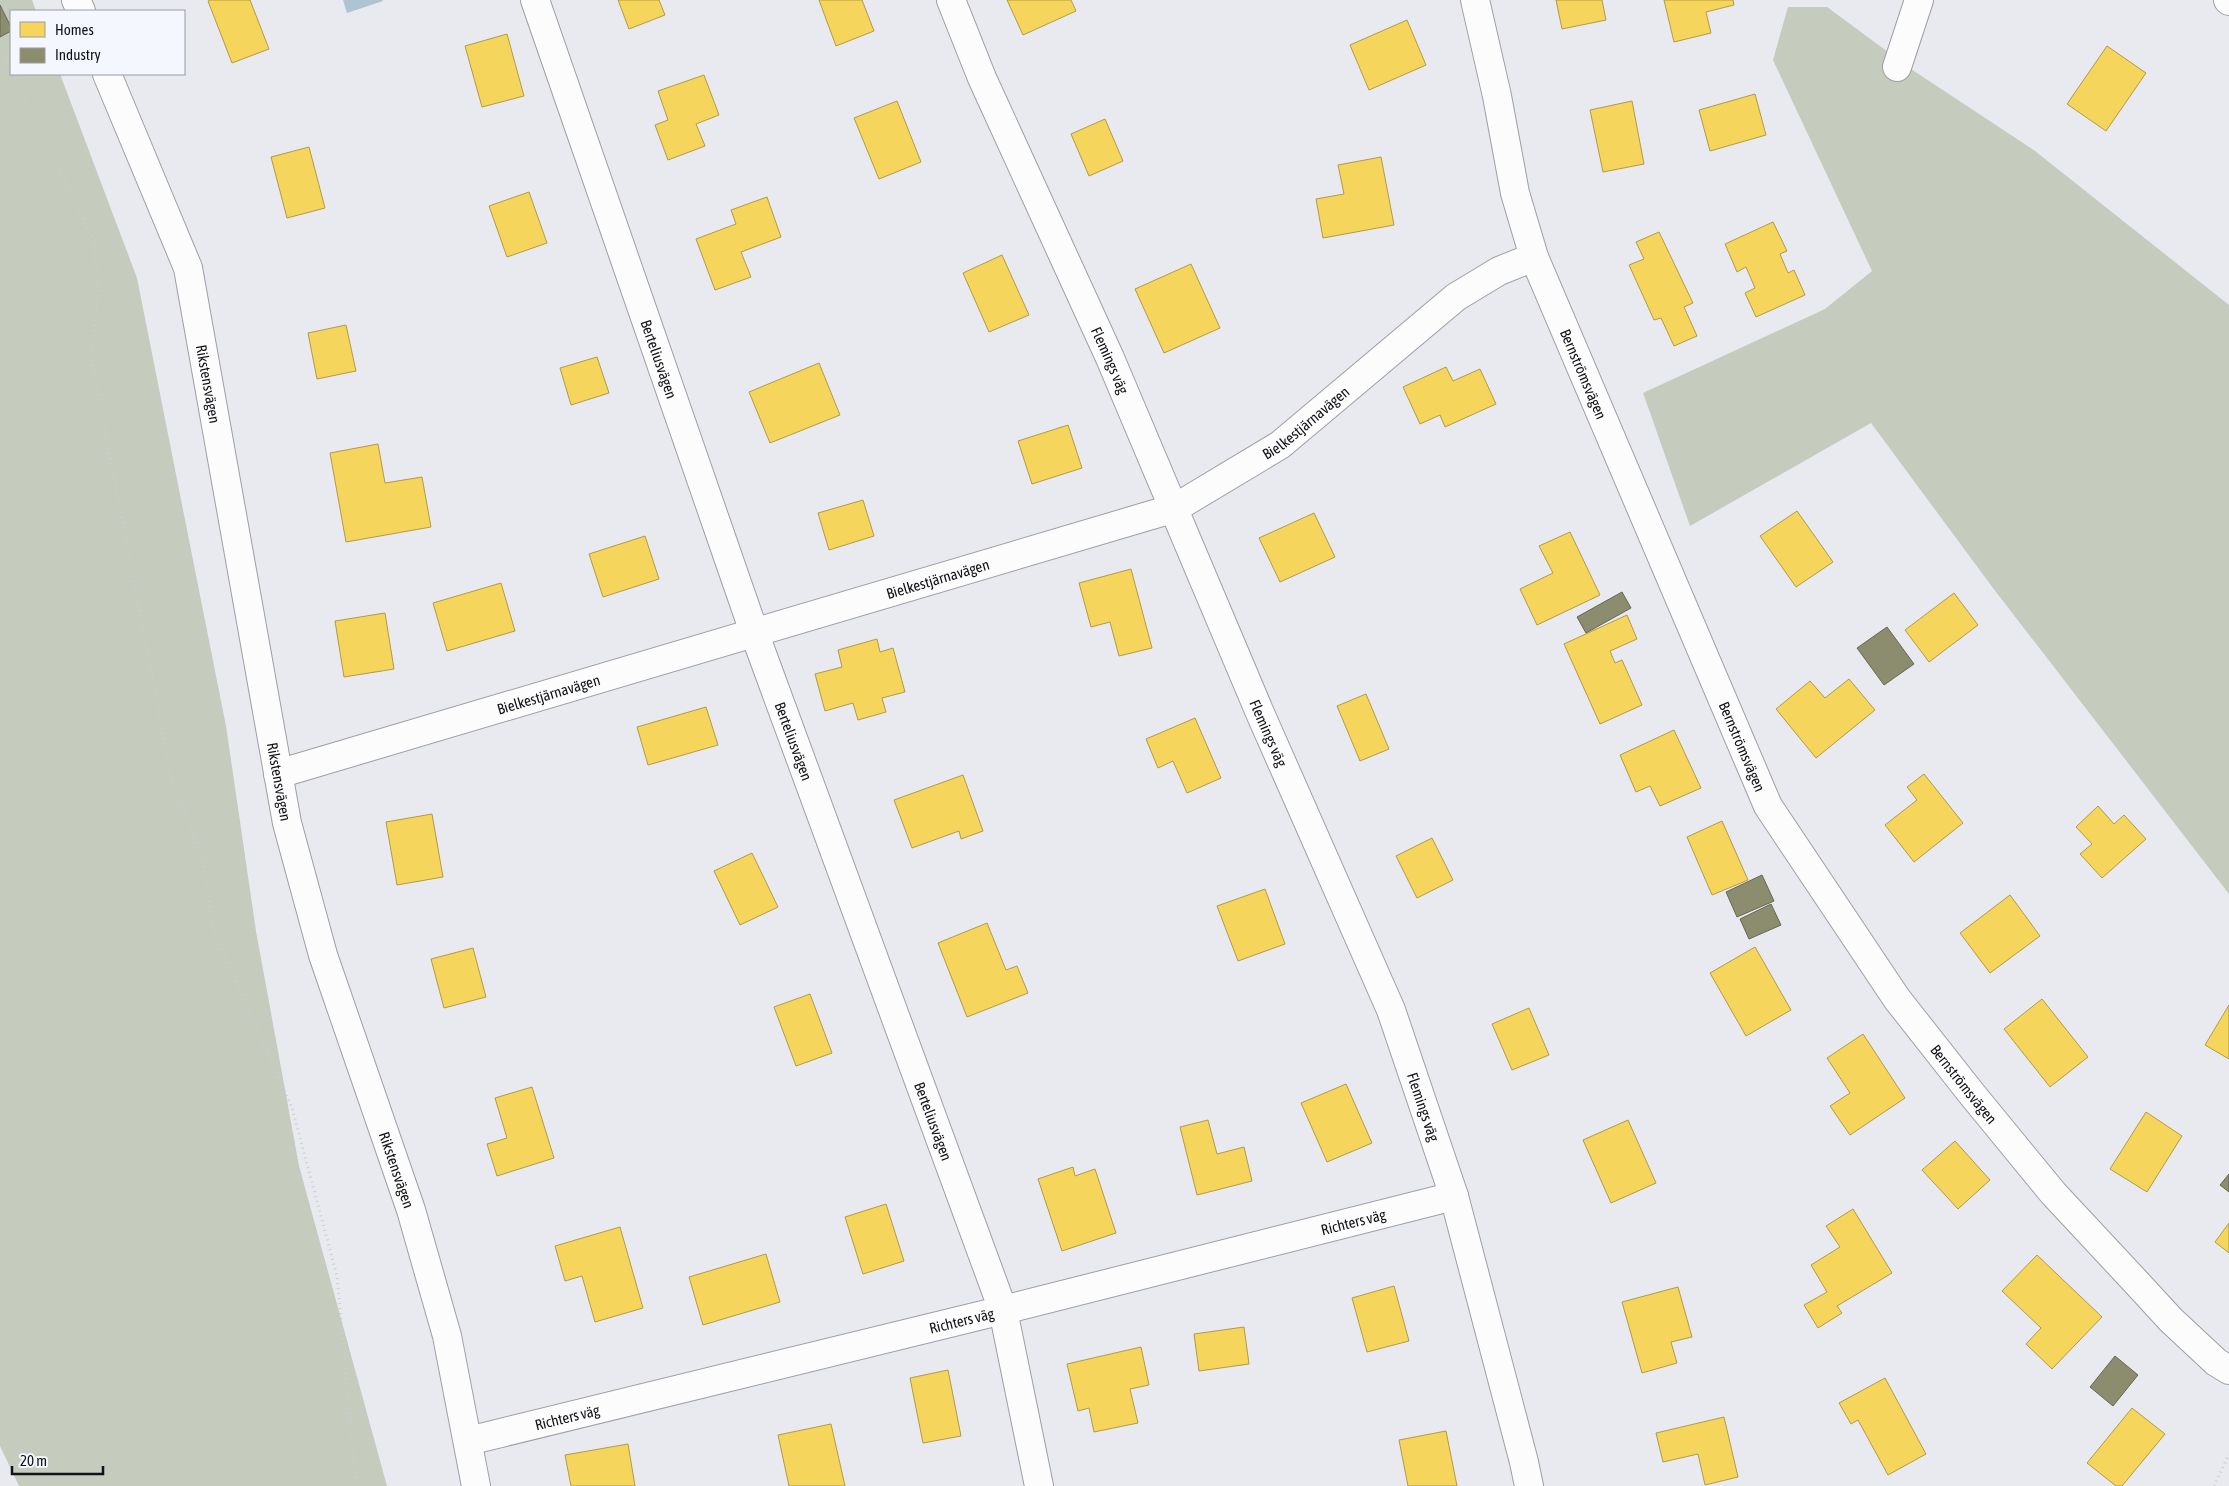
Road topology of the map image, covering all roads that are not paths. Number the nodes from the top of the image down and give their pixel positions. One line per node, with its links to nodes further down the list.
1 (535, 0): 9 (street, Berteliusvägen)
2 (951, 0): 8 (street, Flemings väg)
3 (1476, 0): 7 (street, Bernströmsvägen)
4 (1919, 0): 5 (street)
5 (1897, 67)
6 (107, 75): 10 (street, Rikstensvägen)
7 (1534, 257): 8 (street, Bielkestjärnavägen); 13 (street, Bernströmsvägen)
8 (1175, 508): 9 (street, Bielkestjärnavägen); 11 (street, Flemings väg)
9 (754, 632): 10 (street, Bielkestjärnavägen); 12 (street, Berteliusvägen)
10 (278, 774): 14 (street, Rikstensvägen)
11 (1454, 1196): 12 (street, Richters väg); 17 (street, Flemings väg)
12 (1003, 1310): 14 (street, Richters väg); 16 (street, Berteliusvägen)
13 (2229, 1370)
14 (468, 1440): 15 (street, Rikstensvägen)
15 (476, 1486)
16 (1039, 1486)
17 (1529, 1486)

